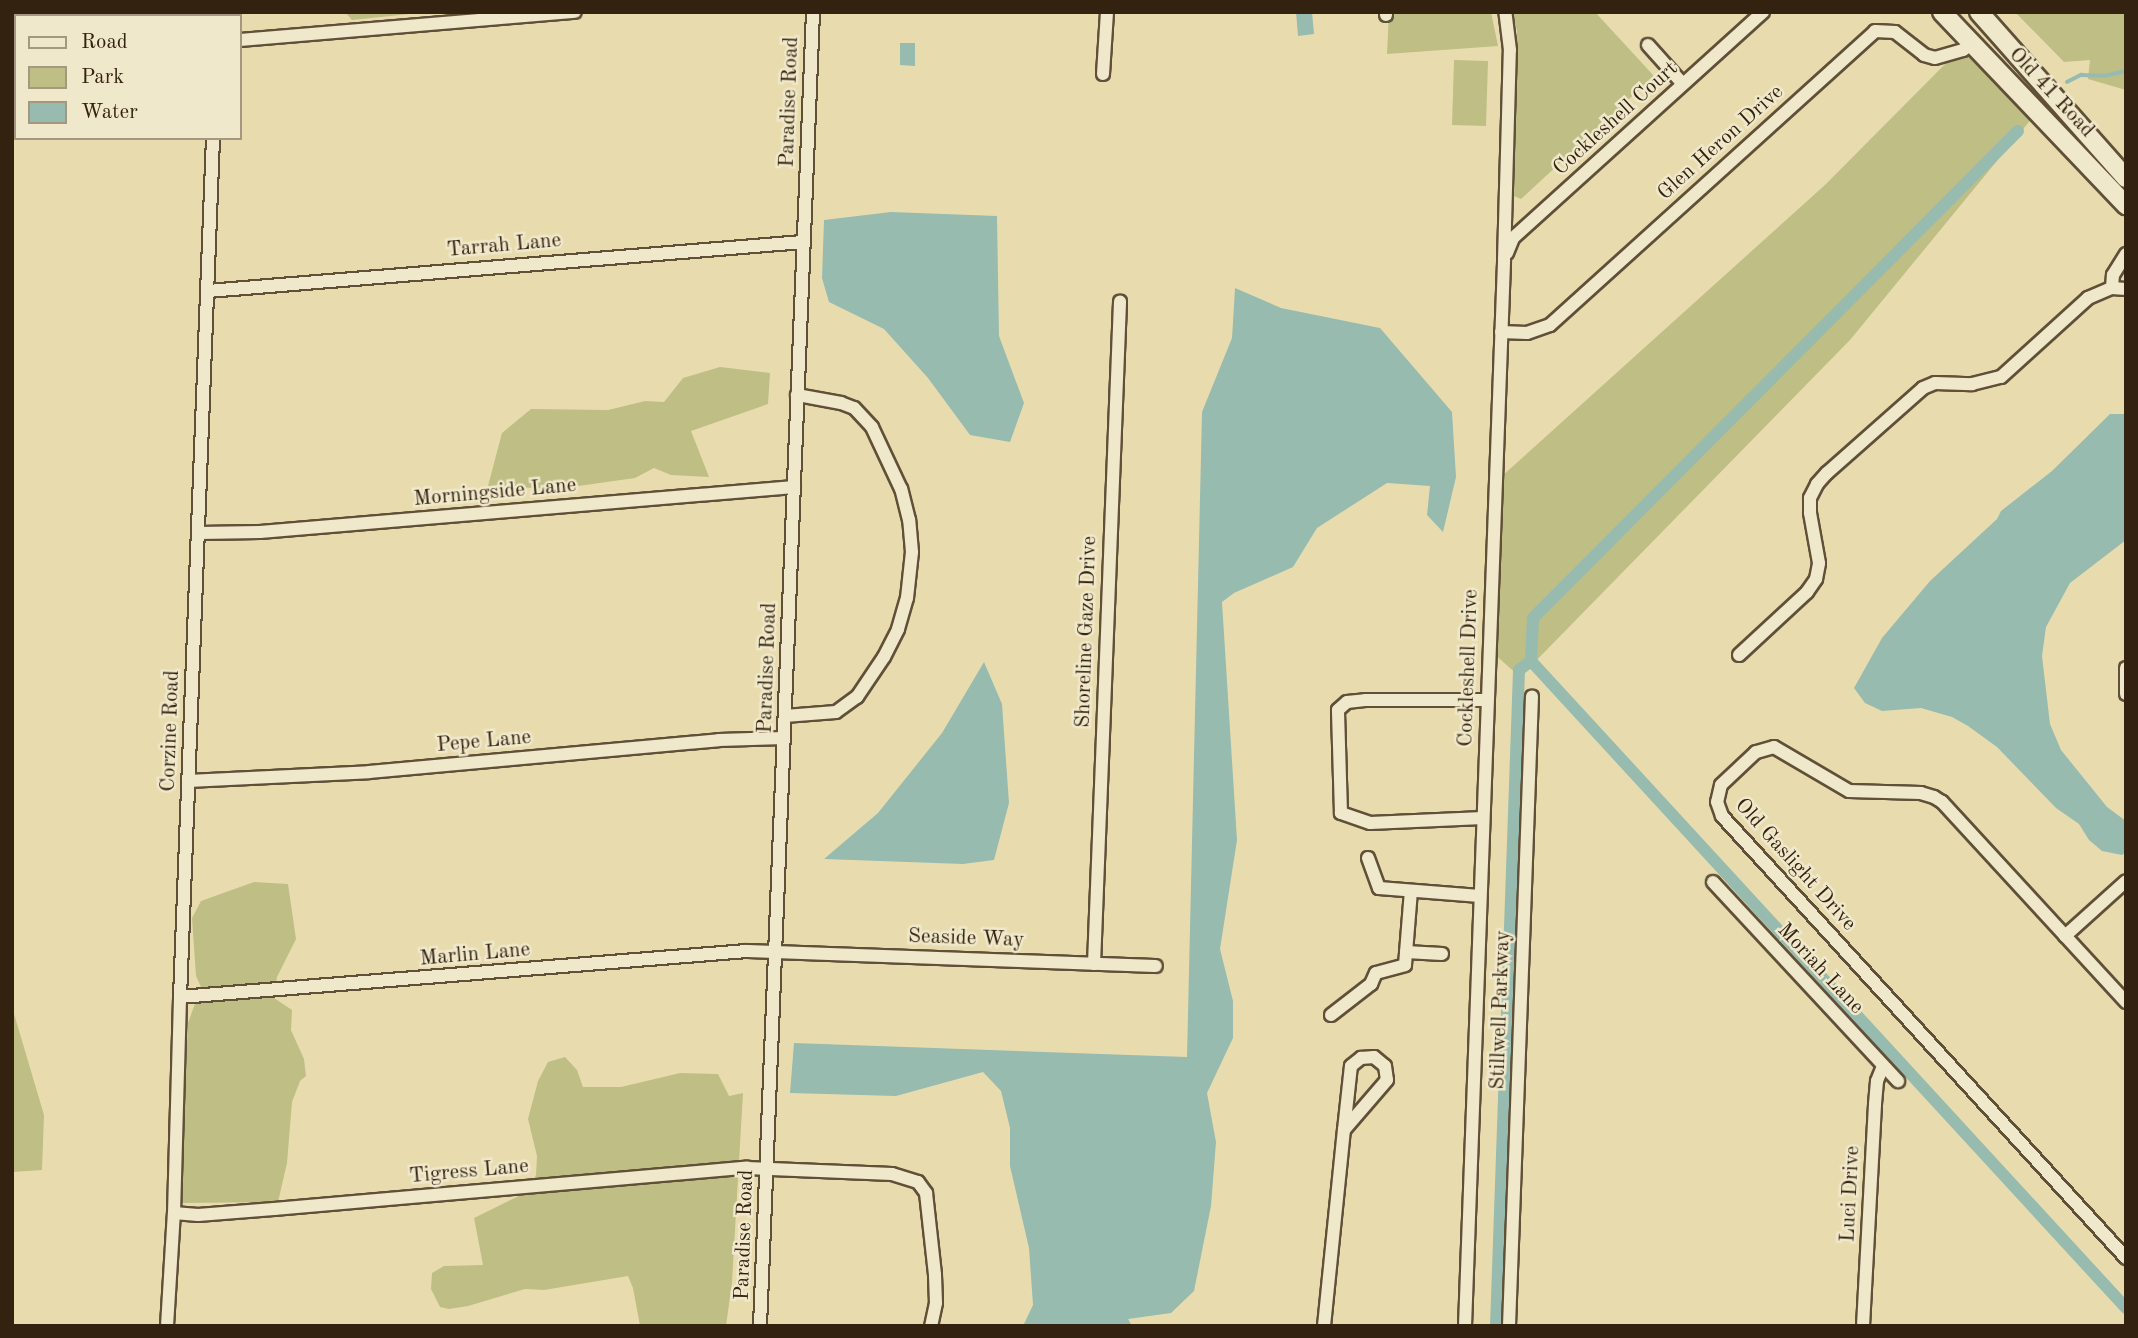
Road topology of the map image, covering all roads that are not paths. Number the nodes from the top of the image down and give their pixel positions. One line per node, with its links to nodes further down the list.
1 (575, 12): 8 (street)
2 (813, 12): 16 (street, Paradise Road)
3 (1107, 12): 11 (street)
4 (1504, 12): 18 (street, Cockleshell Drive)
5 (1763, 12): 12 (street, Cockleshell Court)
6 (1942, 12): 9 (street, Old 41 Road)
7 (1979, 12): 14 (street, Old 41 Road)
8 (242, 40)
9 (1973, 43): 15 (street, Old 41 Road); 23 (street, Glen Heron Drive)
10 (1647, 45): 12 (street)
11 (1103, 74)
12 (1684, 84): 18 (street, Cockleshell Court)
13 (213, 140): 21 (street, Corzine Road)
14 (2126, 178)
15 (2126, 205)
16 (803, 242): 21 (street, Tarrah Lane); 24 (street, Paradise Road)
17 (2126, 254): 19 (street)
18 (1504, 260): 23 (street, Cockleshell Drive)
19 (2112, 288): 20 (street); 27 (street)
20 (2126, 289)
21 (208, 291): 26 (street, Corzine Road)
22 (1120, 302): 45 (street, Shoreline Gaze Drive)
23 (1501, 332): 31 (street, Cockleshell Drive)
24 (797, 395): 25 (street, Paradise Road); 32 (street)
25 (794, 487): 26 (street, Morningside Lane); 32 (street, Paradise Road)
26 (199, 533): 34 (street, Corzine Road)
27 (1739, 655)
28 (2126, 668): 29 (street)
29 (2126, 694)
30 (1532, 696): 61 (street, Stillwell Parkway)
31 (1488, 700): 35 (street, Cockleshell Drive); 35 (street)
32 (785, 716): 33 (street, Paradise Road)
33 (784, 738): 34 (street, Pepe Lane); 42 (street, Paradise Road)
34 (188, 781): 47 (street, Corzine Road)
35 (1483, 818): 40 (street, Cockleshell Drive)
36 (1368, 858): 39 (street)
37 (2126, 881): 41 (street)
38 (1713, 882): 50 (street, Moriah Lane)
39 (1410, 891): 40 (street); 43 (street)
40 (1480, 897): 60 (street, Cockleshell Drive)
41 (2065, 936): 48 (street, Old Gaslight Drive); 55 (street, Old Gaslight Drive)
42 (774, 951): 45 (street, Seaside Way); 47 (street, Marlin Lane); 53 (street, Paradise Road)
43 (1406, 952): 44 (street); 49 (street)
44 (1442, 954)
45 (1094, 964): 46 (street, Seaside Way)
46 (1156, 966)
47 (180, 998): 54 (street, Corzine Road)
48 (2126, 1002)
49 (1331, 1015)
50 (1883, 1066): 51 (street, Moriah Lane); 62 (street, Luci Drive)
51 (1898, 1081)
52 (1344, 1130): 52 (street); 59 (street)
53 (767, 1169): 54 (street, Tigress Lane); 57 (street, Paradise Road); 58 (street, Tigress Lane)
54 (174, 1213): 56 (street, Corzine Road)
55 (2126, 1258)
56 (167, 1326)
57 (760, 1326)
58 (931, 1326)
59 (1324, 1326)
60 (1465, 1326)
61 (1509, 1326)
62 (1863, 1326)

